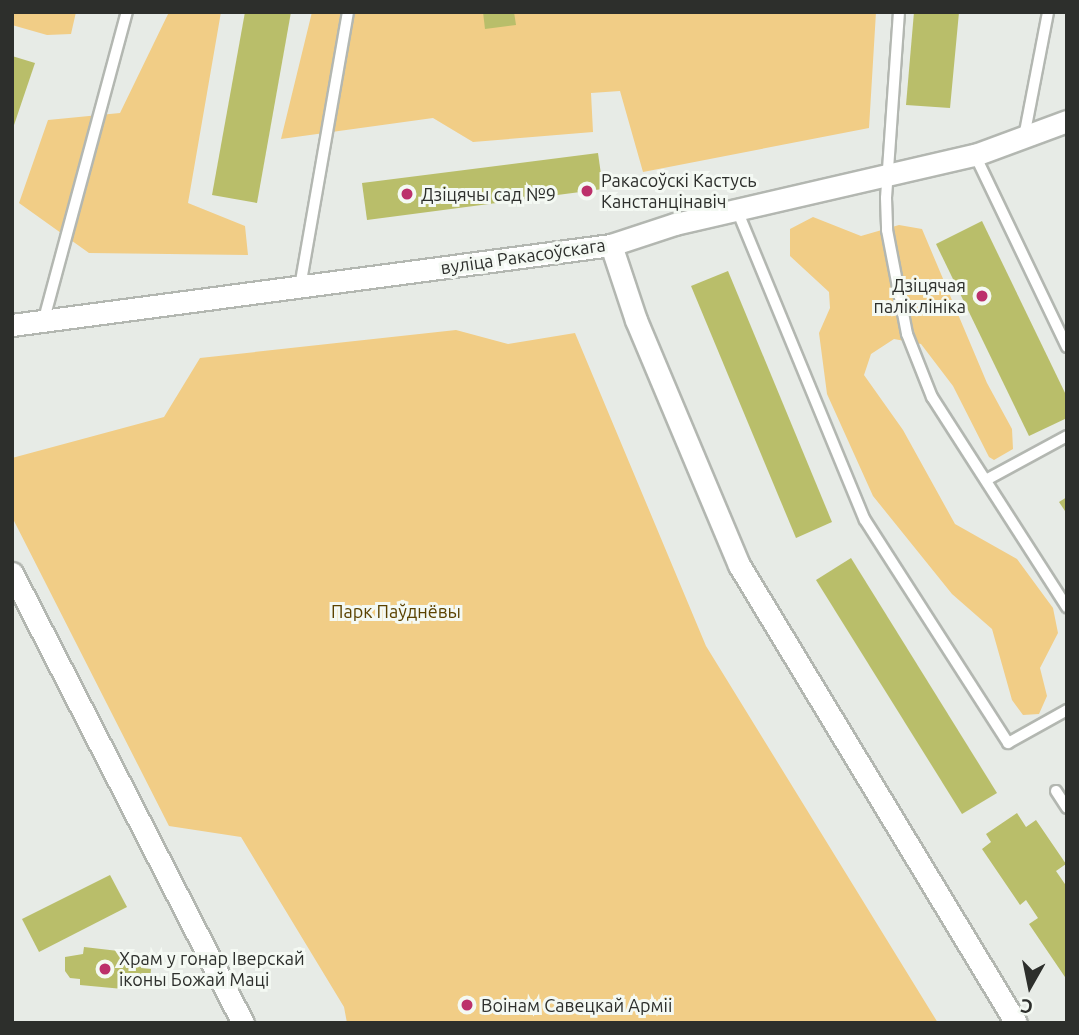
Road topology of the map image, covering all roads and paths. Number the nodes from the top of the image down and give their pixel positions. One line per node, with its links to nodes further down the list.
1 (127, 12): 12 (lane)
2 (348, 12): 11 (lane)
3 (899, 12): 8 (lane)
4 (1048, 12): 6 (lane)
5 (1067, 121): 6 (street, вуліца Ракасоўскага)
6 (1023, 140): 7 (street, вуліца Ракасоўскага)
7 (975, 155): 8 (street, вуліца Ракасоўскага); 14 (lane)
8 (885, 177): 9 (street, вуліца Ракасоўскага); 16 (lane)
9 (737, 211): 10 (street, вуліца Ракасоўскага); 19 (lane)
10 (611, 244): 11 (street, вуліца Ракасоўскага); 23 (street)
11 (300, 287): 12 (street, вуліца Ракасоўскага)
12 (44, 319): 13 (street, вуліца Ракасоўскага)
13 (12, 325)
14 (1067, 347)
15 (1067, 436): 16 (lane)
16 (986, 480): 18 (lane)
17 (12, 573): 22 (street)
18 (1067, 607)
19 (1067, 710)
20 (1056, 791): 21 (lane)
21 (1067, 808)
22 (243, 1023)
23 (1016, 1023)

